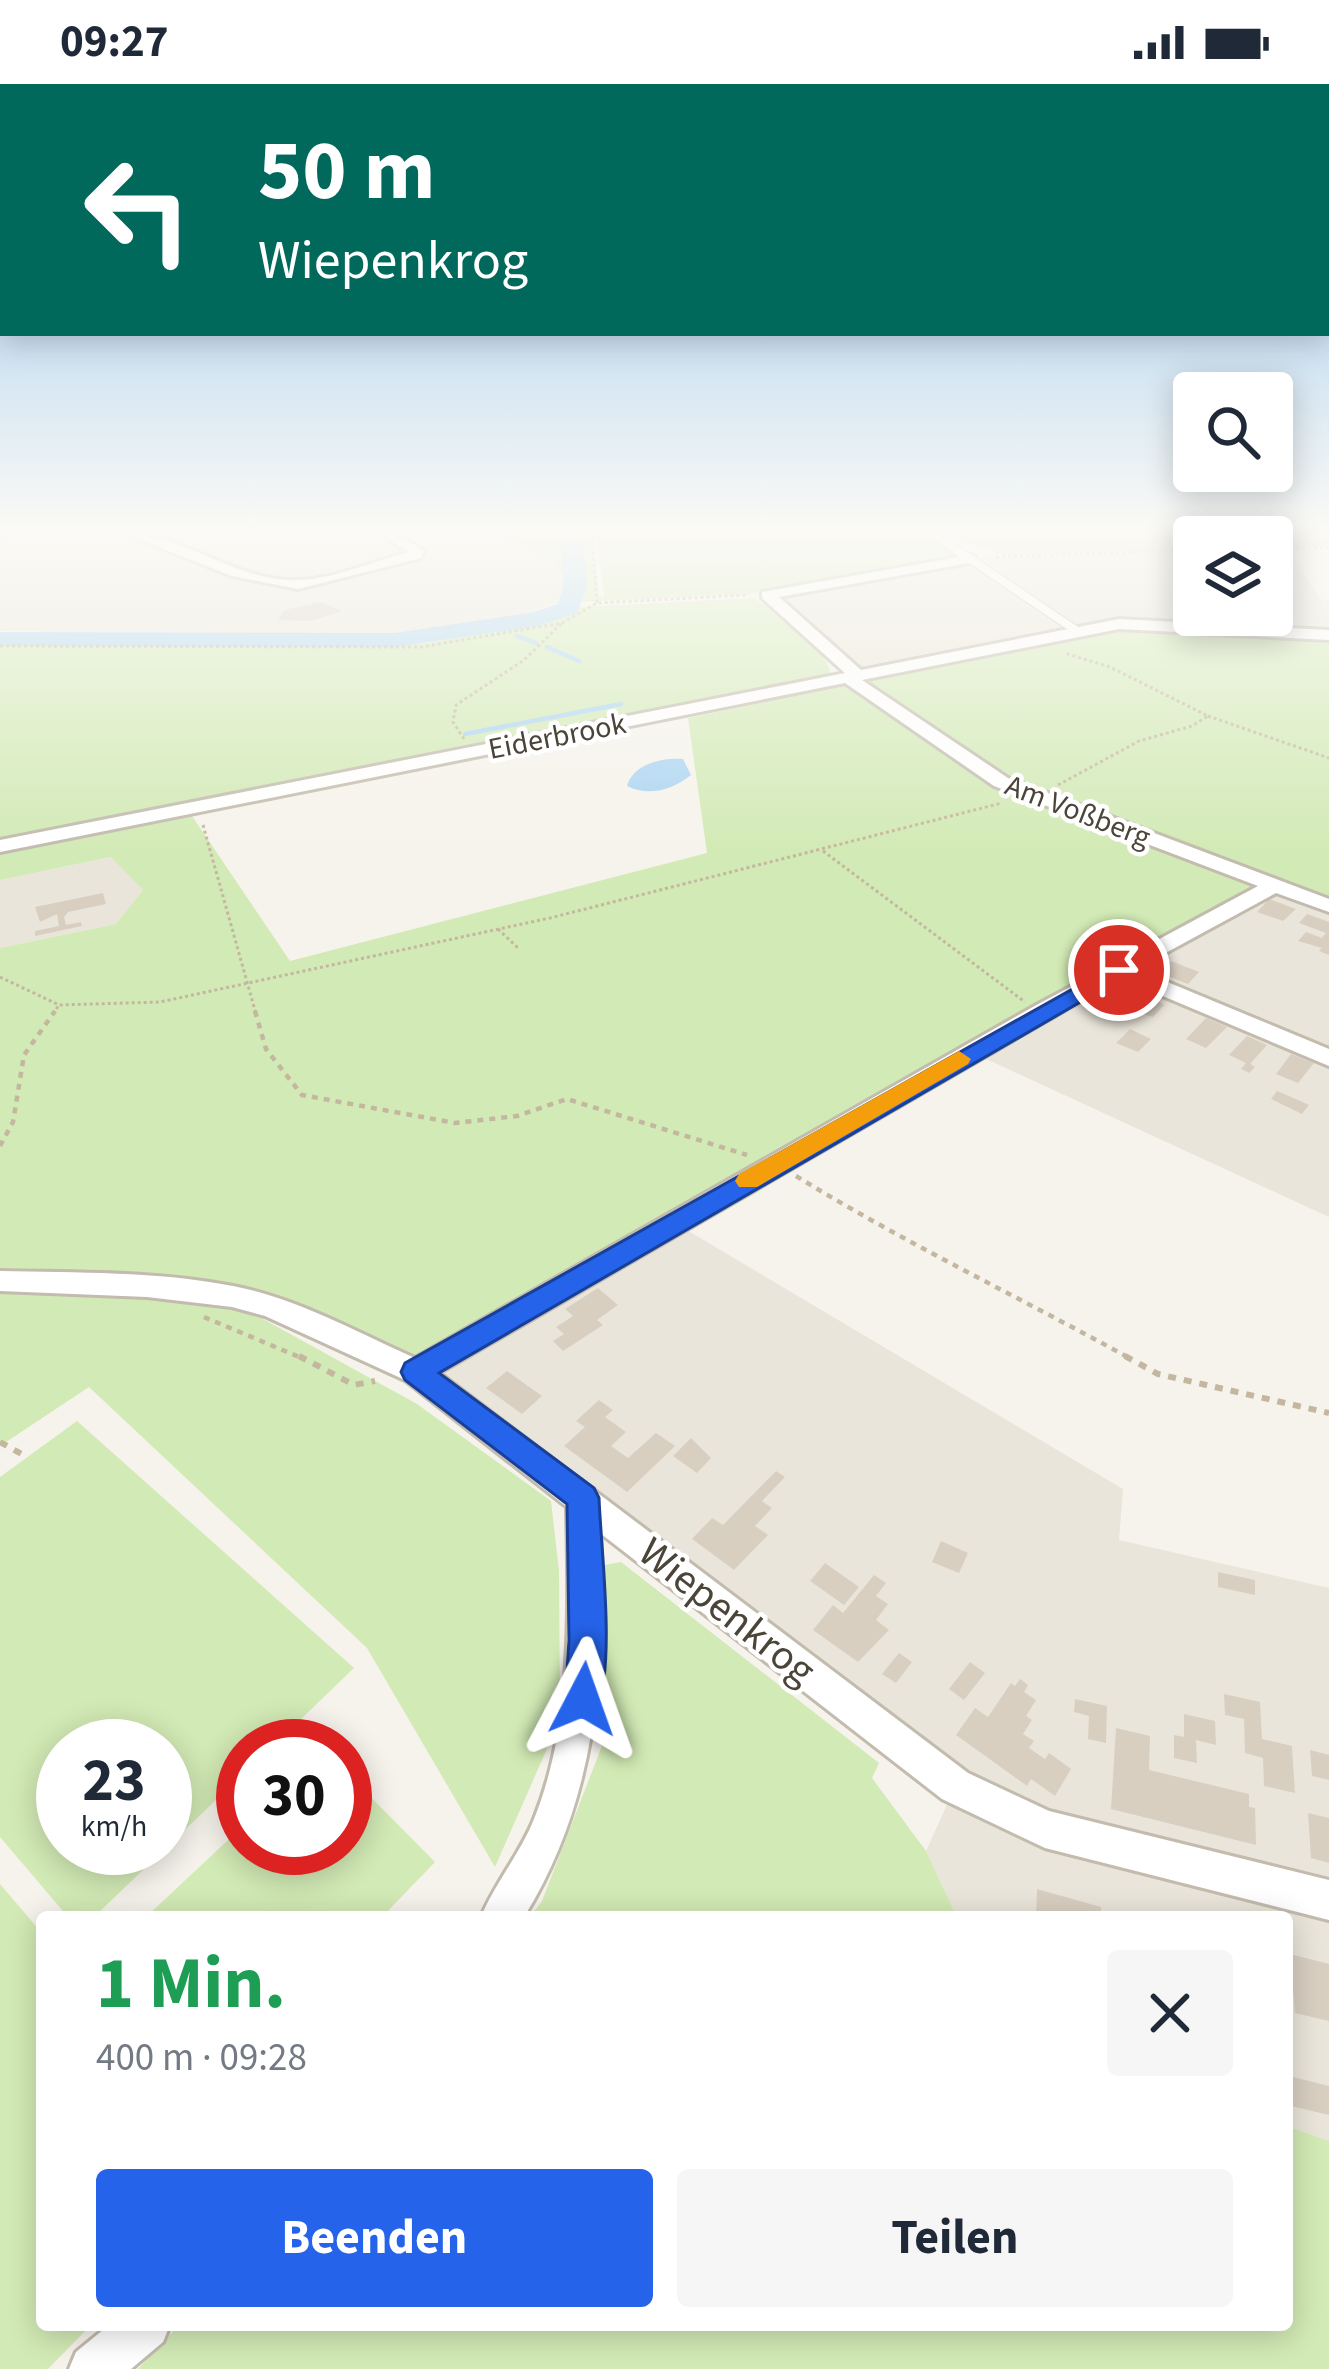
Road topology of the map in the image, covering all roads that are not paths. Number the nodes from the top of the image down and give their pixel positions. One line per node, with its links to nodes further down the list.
1 (815, 641): 3 (street, Am Voßberg)
2 (1032, 641): 3 (street, Eiderbrook)
3 (852, 676): 4 (street, Eiderbrook); 5 (street, Am Voßberg)
4 (0, 846)
5 (1273, 886): 6 (street, Am Voßberg); 7 (street)
6 (1329, 906)
7 (1119, 970): 8 (street); 10 (street)
8 (1329, 1058)
9 (0, 1281): 10 (street, Wiepenkrog)
10 (416, 1372): 11 (street, Wiepenkrog)
11 (583, 1498): 12 (street, Wiepenkrog); 13 (street)
12 (1329, 1900)
13 (505, 1911)
14 (139, 2331): 15 (street)
15 (93, 2369)

